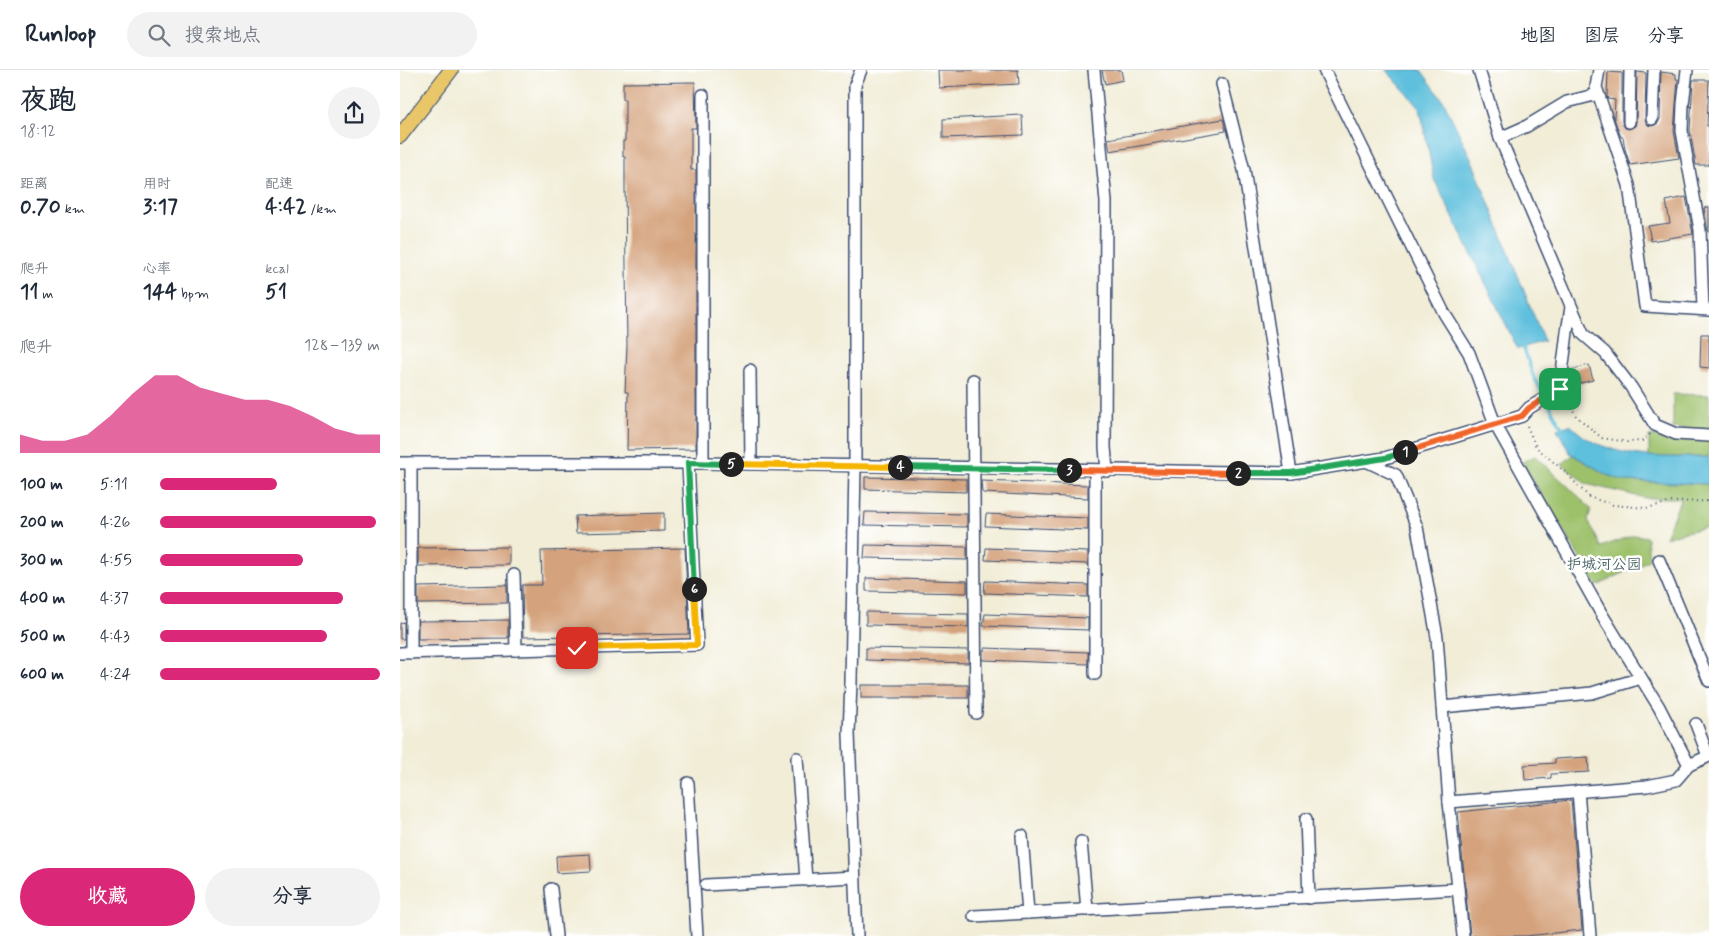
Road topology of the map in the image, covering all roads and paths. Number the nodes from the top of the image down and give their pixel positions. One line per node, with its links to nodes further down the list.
1 (451, 70): 15 (main road)
2 (861, 70): 31 (street)
3 (1094, 70): 33 (street)
4 (1324, 70): 23 (street)
5 (1479, 70): 16 (street)
6 (1599, 70): 11 (street)
7 (1630, 70): 14 (street)
8 (1654, 70): 13 (street)
9 (1687, 70): 18 (street)
10 (1222, 84): 34 (street)
11 (1598, 94): 16 (street); 18 (street)
12 (703, 95): 29 (street)
13 (1652, 120)
14 (1629, 122)
15 (400, 136)
16 (1500, 138): 17 (street)
17 (1572, 307): 21 (street); 24 (street)
18 (1706, 309)
19 (750, 370): 30 (street)
20 (973, 380): 32 (street)
21 (1561, 386): 22 (street); 24 (path)
22 (1525, 412): 23 (street); 35 (path)
23 (1496, 424): 26 (street); 41 (street)
24 (1658, 427): 25 (street)
25 (1709, 436)
26 (1366, 461): 34 (street); 43 (street)
27 (406, 463): 28 (street); 39 (street)
28 (688, 463): 29 (street); 38 (street)
29 (703, 463): 30 (street)
30 (751, 464): 31 (street)
31 (855, 466): 32 (street); 55 (street)
32 (973, 468): 33 (street); 44 (street)
33 (1101, 471): 34 (street); 40 (street)
34 (1291, 473)
35 (1709, 501)
36 (1659, 560): 42 (street)
37 (514, 575): 38 (street)
38 (516, 650): 39 (street)
39 (405, 653)
40 (1095, 674)
41 (1641, 678): 43 (street); 48 (street)
42 (1709, 681)
43 (1442, 707): 51 (street)
44 (976, 713)
45 (1696, 724): 46 (street)
46 (1708, 756): 48 (street)
47 (797, 758): 56 (street)
48 (1689, 765): 50 (street)
49 (688, 783): 65 (street)
50 (1578, 791): 51 (street); 68 (street)
51 (1449, 802): 59 (street)
52 (1306, 819): 60 (street)
53 (1022, 836): 62 (street)
54 (1081, 842): 61 (street)
55 (854, 877): 56 (street); 66 (street)
56 (806, 880): 57 (street)
57 (706, 885)
58 (551, 889): 64 (street)
59 (1458, 889): 60 (street); 67 (street)
60 (1308, 898): 61 (street)
61 (1087, 910): 62 (street)
62 (1028, 913): 63 (street)
63 (974, 916)
64 (556, 936)
65 (697, 936)
66 (857, 936)
67 (1463, 936)
68 (1590, 936)

